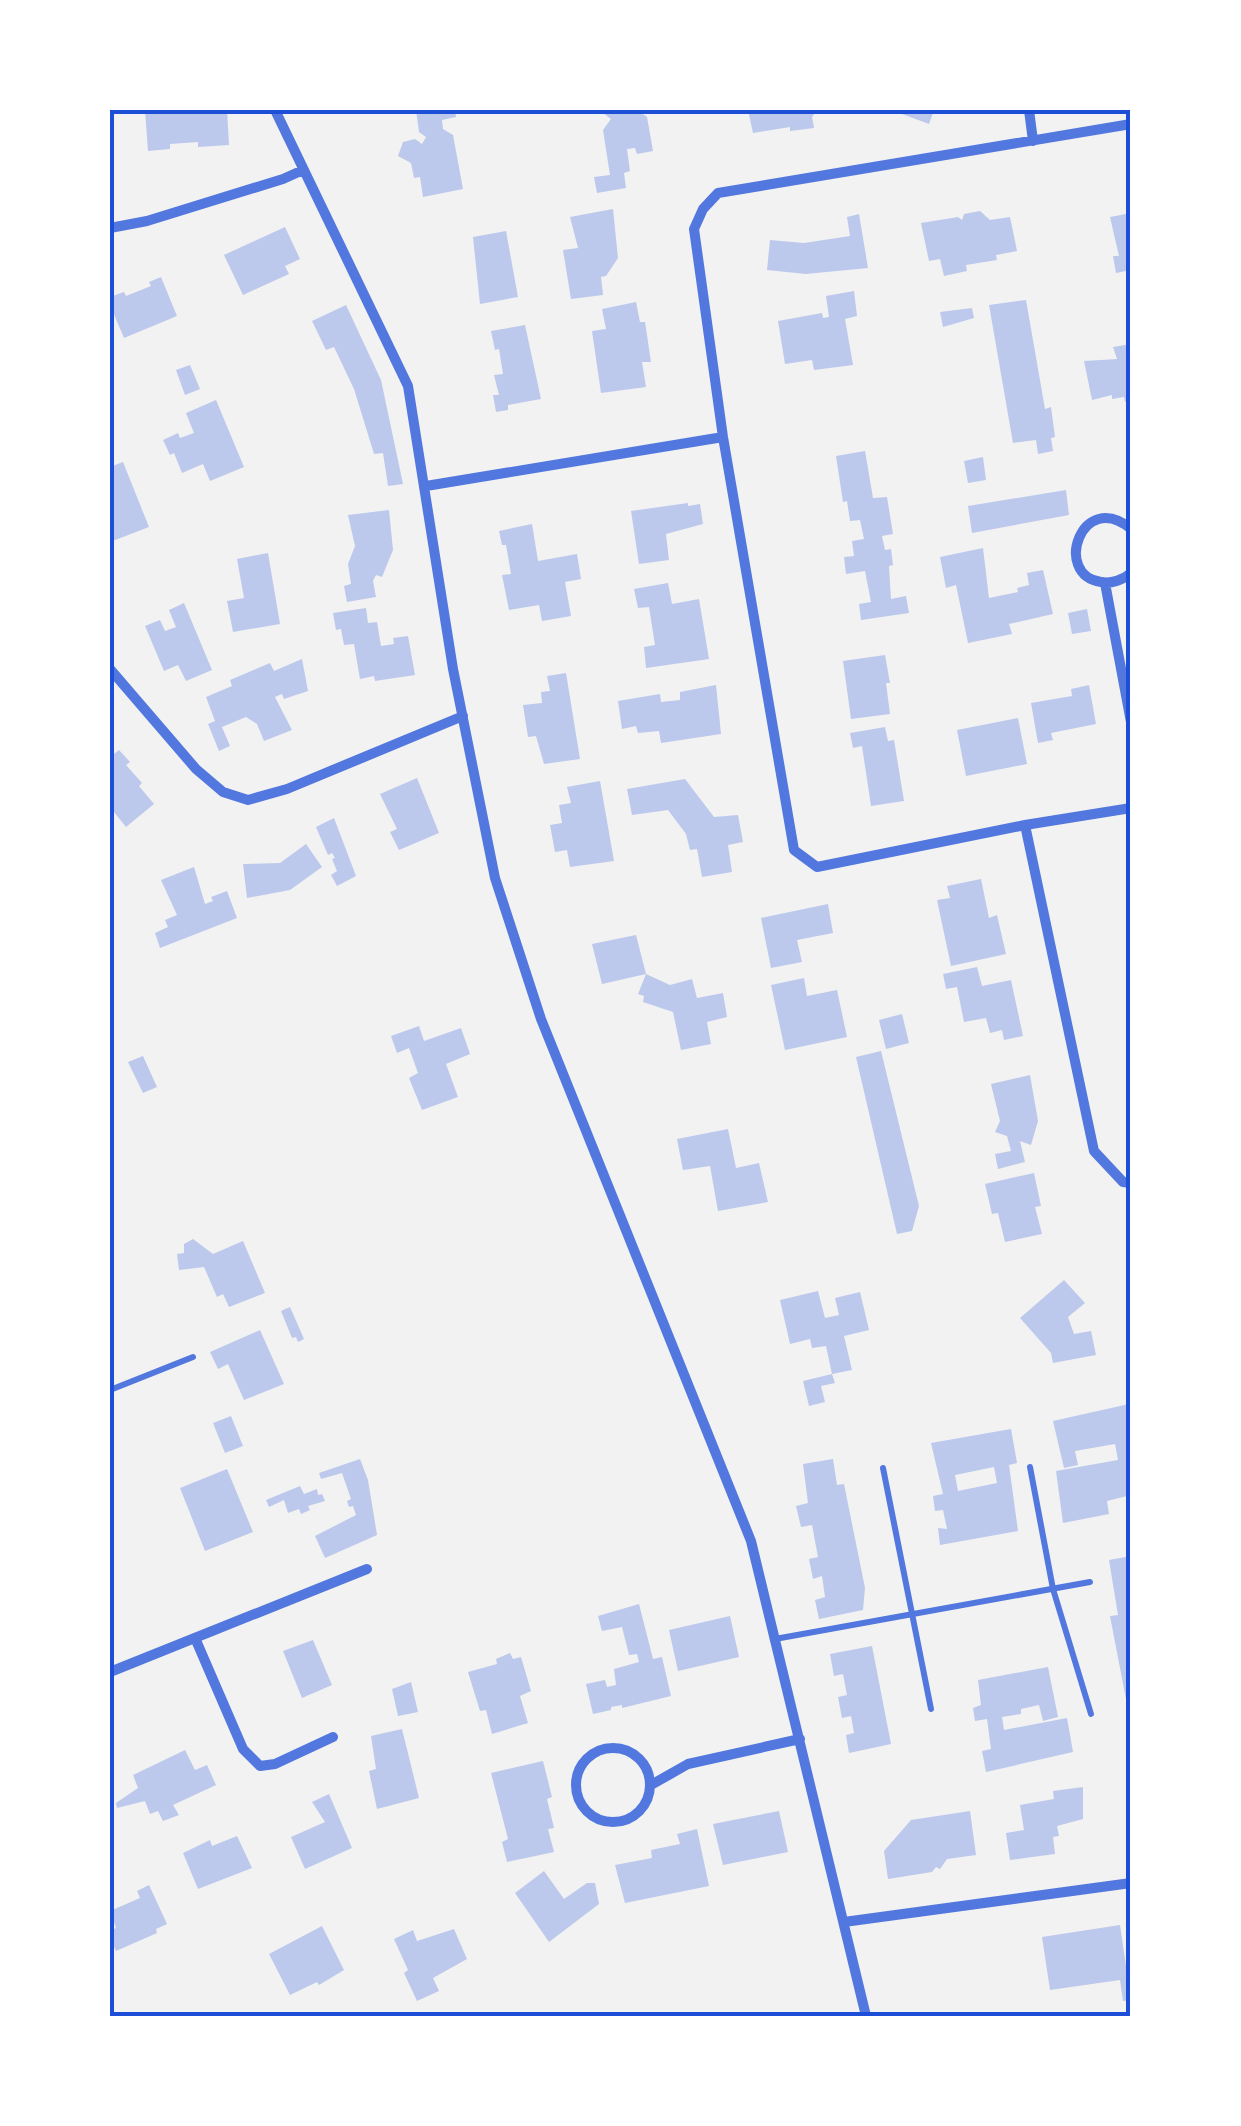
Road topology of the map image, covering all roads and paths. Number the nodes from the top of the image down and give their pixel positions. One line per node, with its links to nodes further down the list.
1 (275, 110): 5 (street)
2 (1029, 110): 4 (street)
3 (1131, 124): 4 (street)
4 (1033, 141): 7 (street)
5 (303, 170): 6 (street); 8 (street)
6 (110, 228)
7 (723, 437): 8 (street); 16 (street)
8 (426, 486): 13 (street)
9 (1131, 528): 11 (street)
10 (1131, 574): 11 (street)
11 (1104, 583): 14 (street)
12 (110, 669): 13 (street)
13 (463, 716): 27 (street)
14 (1131, 722)
15 (1131, 808): 16 (street)
16 (1025, 825): 17 (street)
17 (1131, 1183)
18 (193, 1358): 19 (lane)
19 (110, 1390)
20 (1030, 1467): 24 (lane)
21 (882, 1468): 25 (lane)
22 (367, 1570): 26 (street)
23 (1090, 1582): 24 (lane)
24 (1053, 1589): 25 (lane); 30 (lane)
25 (914, 1614): 27 (lane); 29 (lane)
26 (194, 1638): 28 (street); 31 (street)
27 (774, 1640): 32 (street)
28 (110, 1672)
29 (931, 1709)
30 (1091, 1714)
31 (333, 1737)
32 (800, 1739): 33 (street); 35 (street)
33 (651, 1785): 33 (street)
34 (1131, 1883): 35 (street)
35 (844, 1922): 36 (street)
36 (866, 2016)

